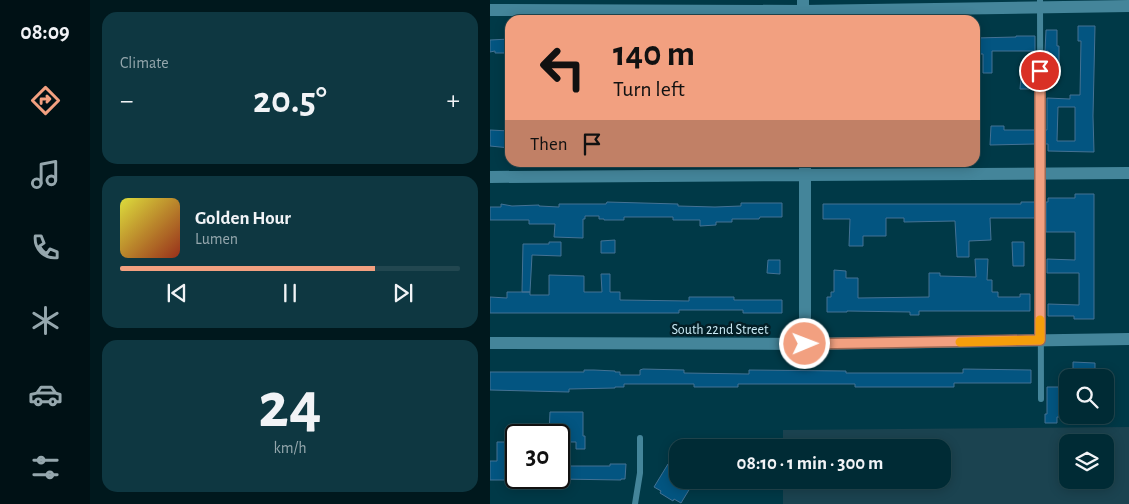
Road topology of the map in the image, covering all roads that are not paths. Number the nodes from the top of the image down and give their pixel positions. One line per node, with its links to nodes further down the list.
1 (1040, 4): 2 (street); 4 (street); 7 (lane)
2 (1129, 6)
3 (490, 10): 4 (street)
4 (803, 10)
5 (805, 169): 7 (street); 8 (street); 12 (street)
6 (1129, 173): 7 (street)
7 (1040, 174): 10 (lane)
8 (490, 177)
9 (1129, 339): 10 (street, South 22nd Street)
10 (1040, 340): 12 (street, South 22nd Street); 13 (lane)
11 (490, 343): 12 (street, South 22nd Street)
12 (805, 344)
13 (1041, 399)
14 (640, 438): 15 (lane)
15 (635, 504)

